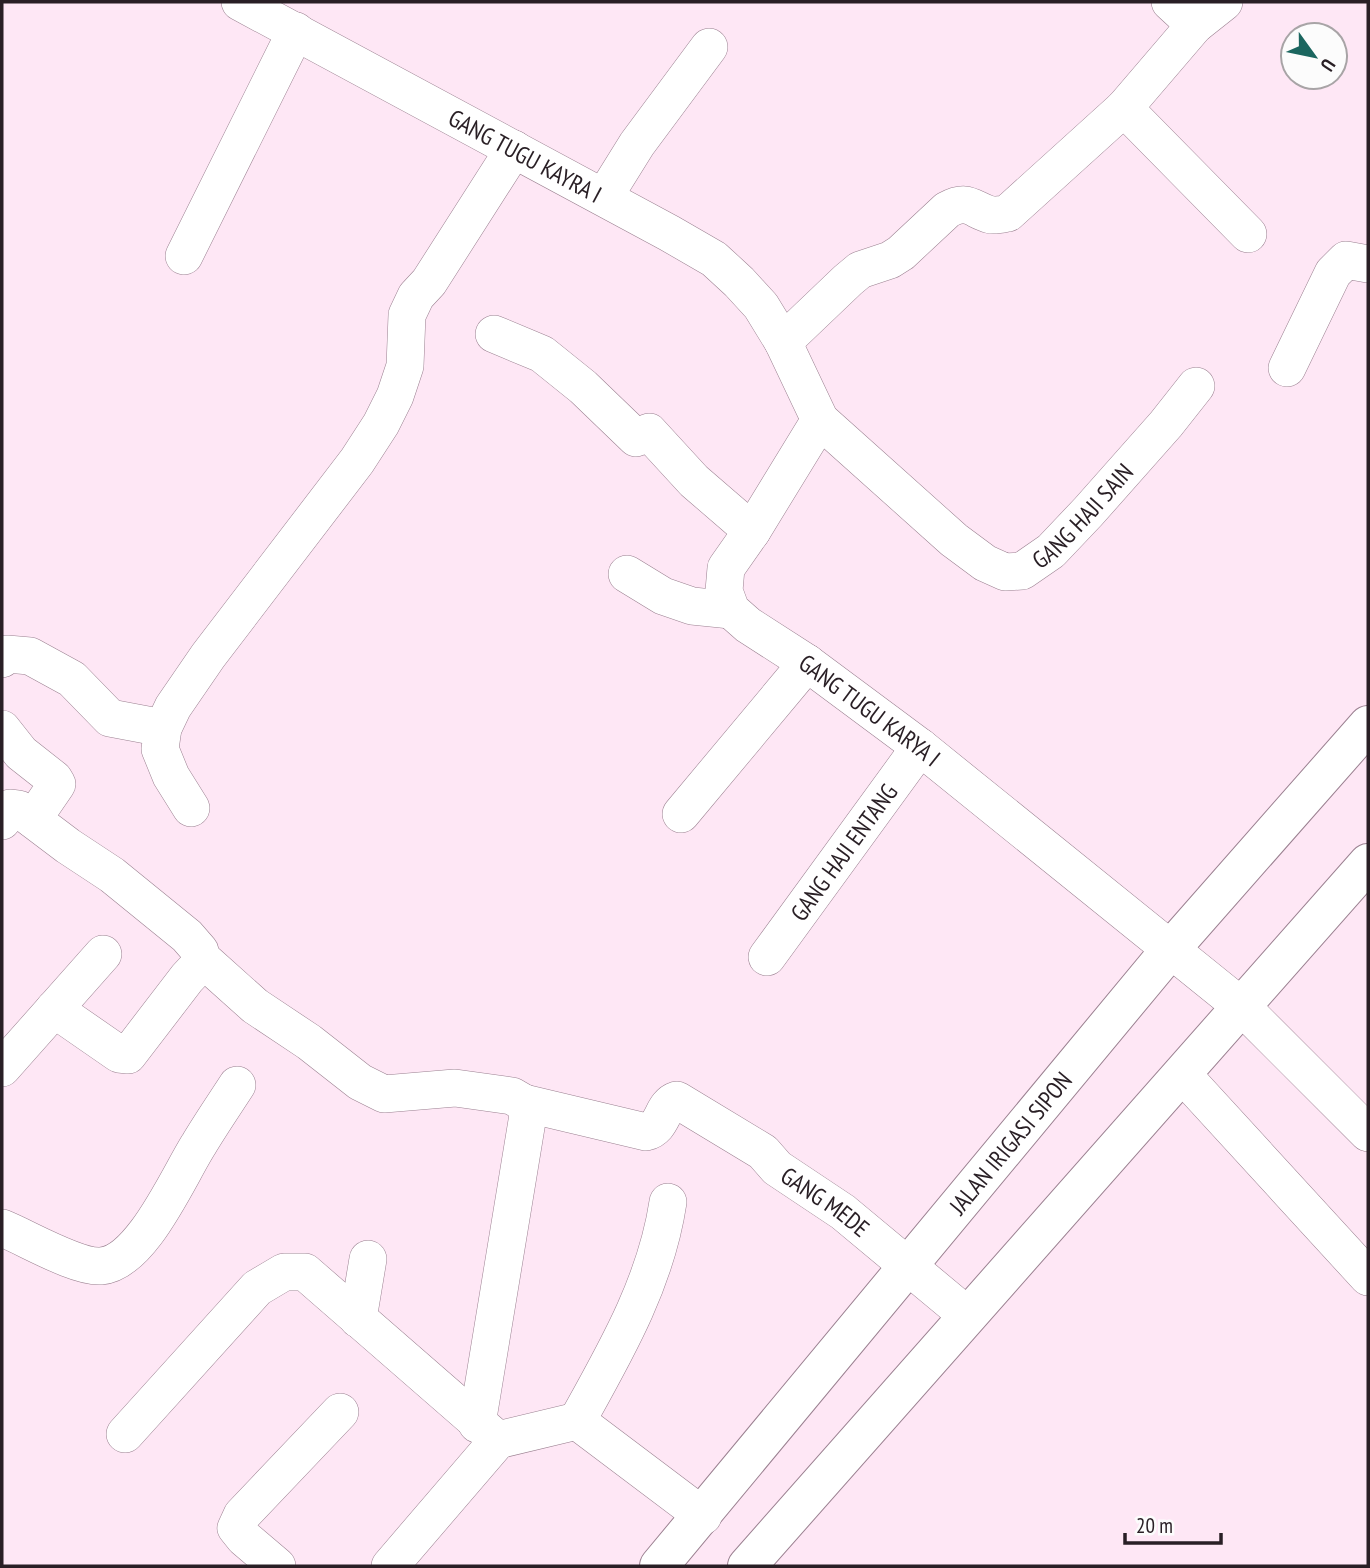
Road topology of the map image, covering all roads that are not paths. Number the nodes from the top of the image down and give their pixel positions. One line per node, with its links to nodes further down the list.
1 (240, 2): 4 (street, GANG TUGU KAYRA I)
2 (1224, 2): 3 (street)
3 (1182, 13): 6 (street)
4 (296, 31): 7 (street, GANG TUGU KAYRA I); 10 (street)
5 (709, 47): 8 (street)
6 (1124, 108): 9 (street); 13 (street)
7 (514, 149): 8 (street, GANG TUGU KAYRA I); 23 (street)
8 (604, 197): 13 (street, GANG TUGU KAYRA I)
9 (1248, 234)
10 (184, 256)
11 (1368, 264): 14 (street)
12 (494, 334): 17 (street)
13 (783, 342): 16 (street)
14 (1287, 368)
15 (1196, 386): 16 (street, GANG HAJI SAIN)
16 (820, 420): 17 (street)
17 (752, 531): 19 (street)
18 (626, 574): 19 (street)
19 (731, 610): 21 (street, GANG TUGU KARYA I)
20 (2, 659): 23 (street)
21 (807, 663): 25 (street, GANG TUGU KARYA I); 27 (street)
22 (1368, 725): 31 (street, JALAN IRIGASI SIPON)
23 (163, 728): 26 (street)
24 (2, 729): 28 (street)
25 (920, 747): 31 (street, GANG TUGU KARYA I); 32 (street, GANG HAJI ENTANG)
26 (191, 808)
27 (681, 814)
28 (17, 820): 33 (street)
29 (1368, 863): 34 (street)
30 (103, 954): 35 (street)
31 (1176, 955): 34 (street, GANG TUGU KARYA I); 44 (street, JALAN IRIGASI SIPON)
32 (767, 957)
33 (202, 962): 35 (street); 39 (street)
34 (1236, 1003): 37 (street); 40 (street, GANG TUGU KARYA I)
35 (54, 1009): 36 (street)
36 (2, 1068)
37 (1182, 1074): 45 (street); 46 (street)
38 (237, 1085): 42 (street)
39 (524, 1103): 44 (street, GANG MEDE); 50 (street)
40 (1362, 1114)
41 (668, 1202): 49 (street)
42 (2, 1228)
43 (368, 1259): 47 (street)
44 (915, 1273): 46 (street, GANG MEDE); 52 (street, JALAN IRIGASI SIPON)
45 (1368, 1277)
46 (960, 1310): 56 (street)
47 (358, 1319): 50 (street); 51 (street)
48 (340, 1412): 53 (street)
49 (577, 1421): 50 (street); 52 (street)
50 (488, 1432): 54 (street)
51 (125, 1434)
52 (703, 1516): 55 (street, JALAN IRIGASI SIPON)
53 (277, 1566)
54 (390, 1566)
55 (659, 1566)
56 (747, 1566)

